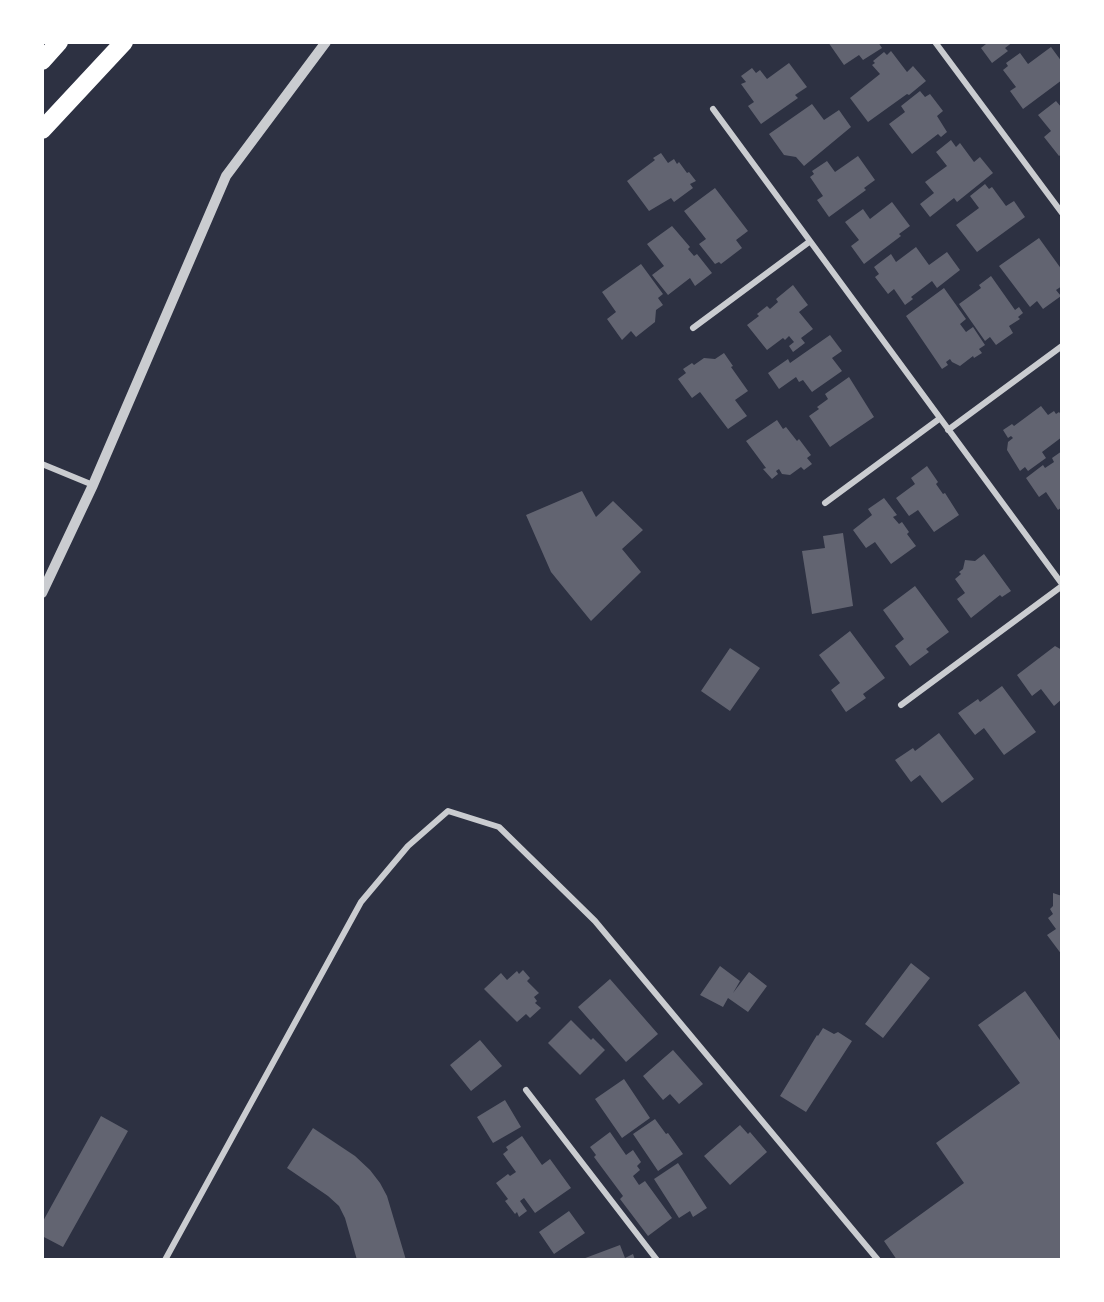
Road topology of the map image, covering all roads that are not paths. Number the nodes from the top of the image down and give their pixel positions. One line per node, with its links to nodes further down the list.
1 (59, 42): 5 (highway)
2 (124, 42): 7 (highway)
3 (326, 42): 15 (street)
4 (935, 42): 8 (street)
5 (42, 61)
6 (712, 109): 9 (street)
7 (42, 130)
8 (1062, 213)
9 (810, 242): 10 (street); 12 (street)
10 (693, 328)
11 (1062, 346): 13 (street)
12 (939, 419): 13 (street); 16 (street)
13 (948, 430): 17 (street)
14 (42, 464): 15 (street)
15 (93, 485): 18 (street)
16 (825, 503)
17 (1062, 585): 19 (street)
18 (42, 593)
19 (901, 705)
20 (526, 1090): 22 (street)
21 (165, 1260): 23 (street)
22 (657, 1260)
23 (878, 1260)

